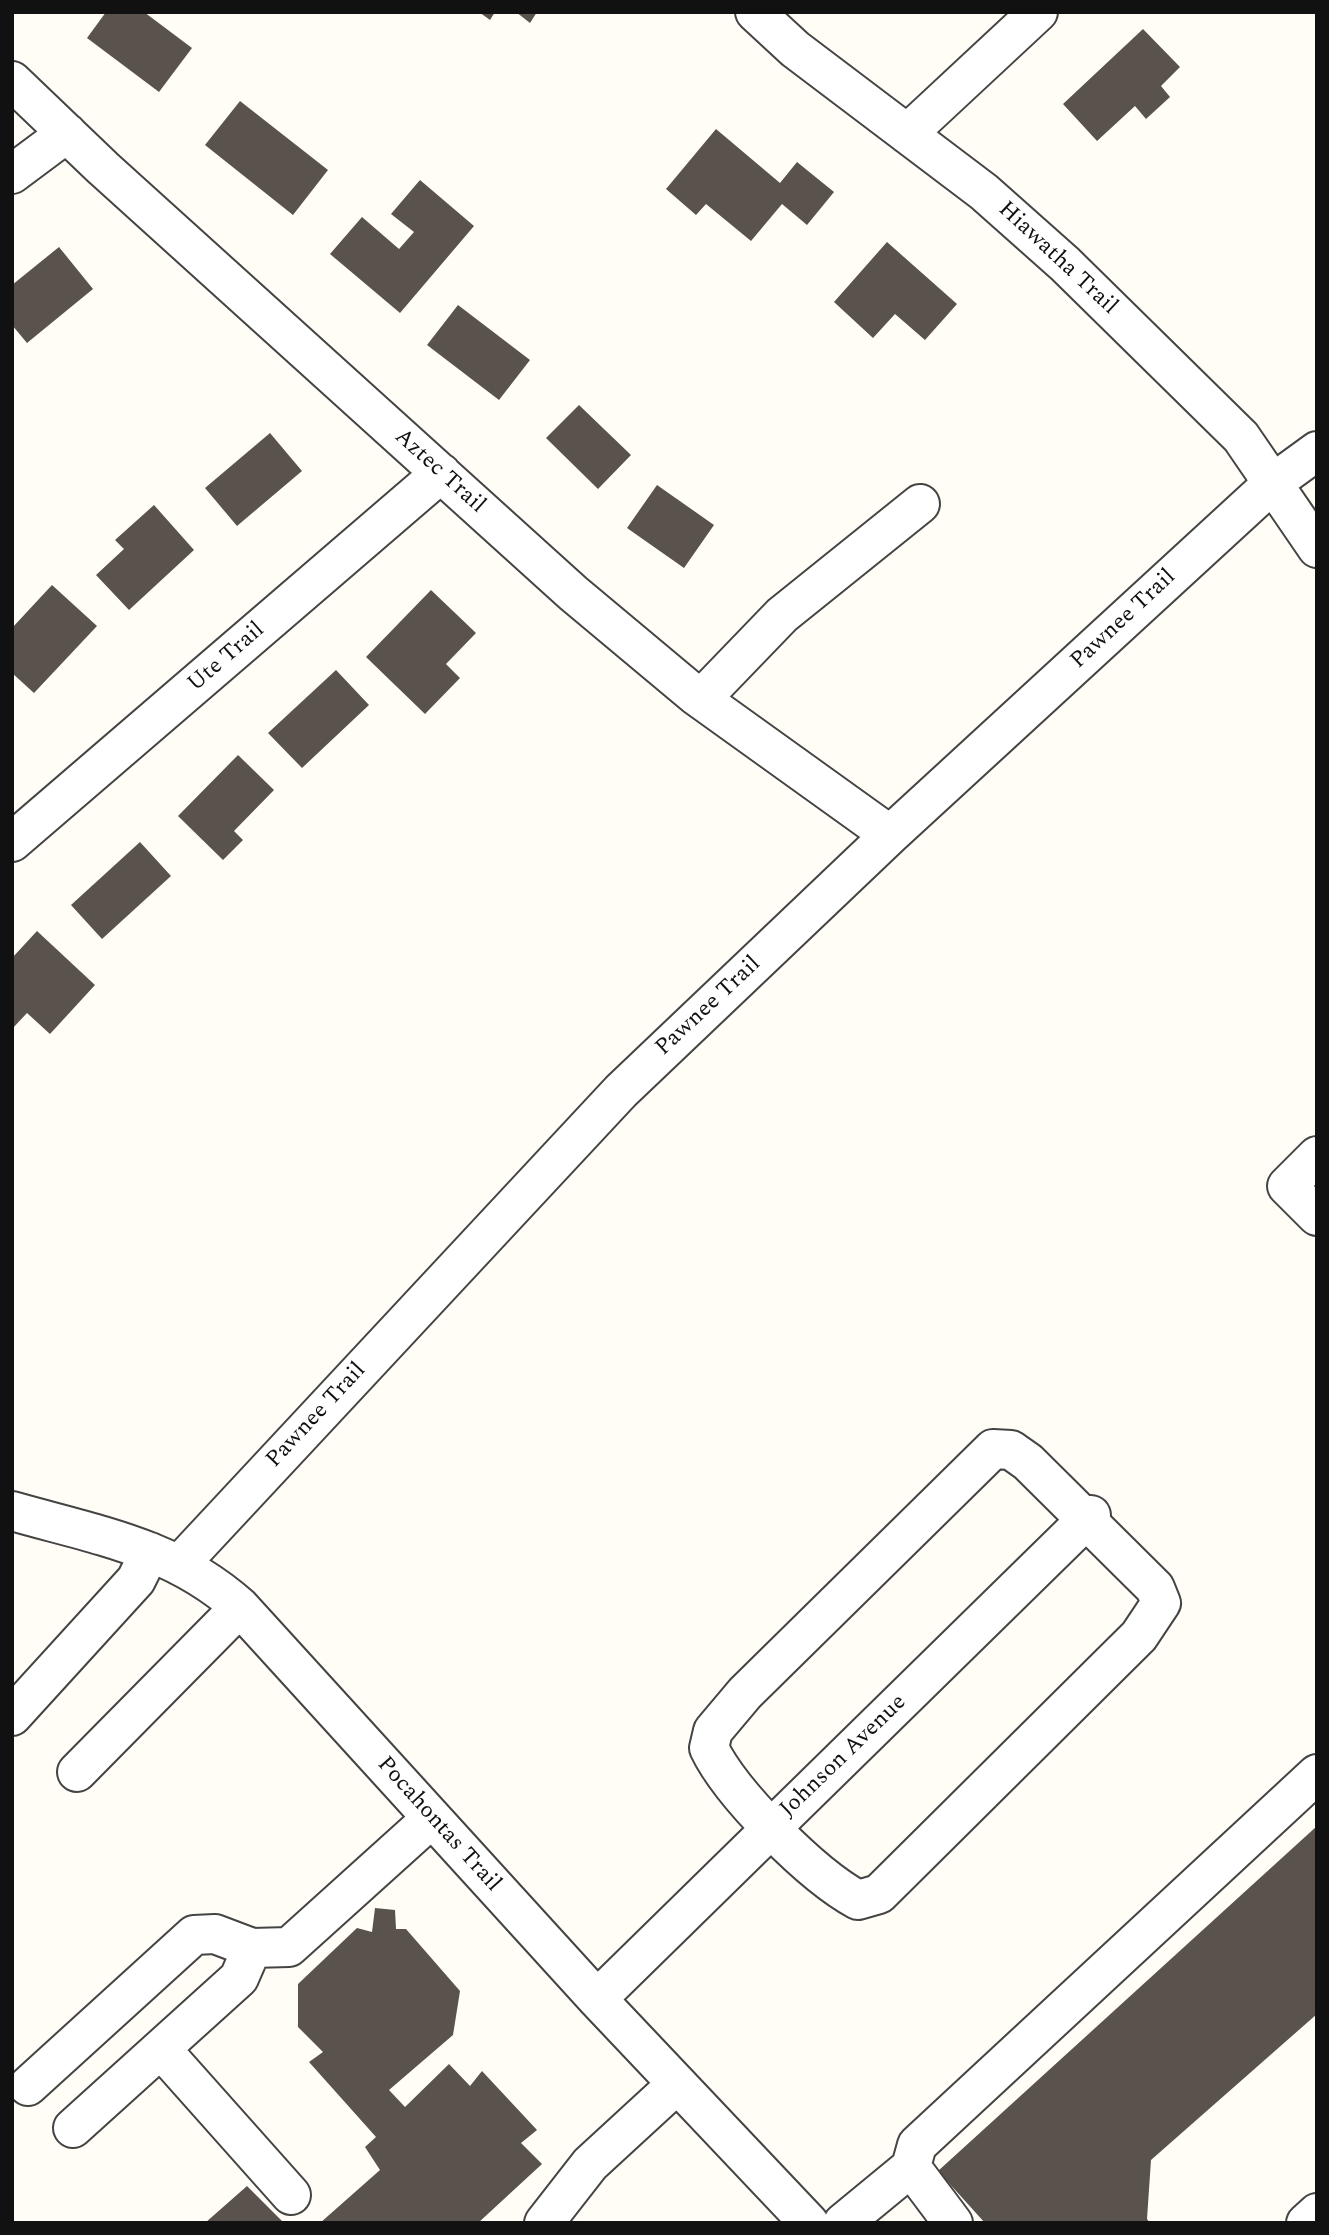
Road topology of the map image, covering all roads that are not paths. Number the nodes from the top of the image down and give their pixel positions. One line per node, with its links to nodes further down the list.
1 (755, 12): 5 (street, Hiawatha Trail)
2 (1038, 12): 5 (street)
3 (12, 81): 4 (street, Aztec Trail)
4 (67, 133): 6 (street); 8 (street, Aztec Trail)
5 (907, 134): 9 (street, Hiawatha Trail)
6 (12, 174)
7 (1317, 452): 9 (street, Pawnee Trail)
8 (441, 473): 12 (street, Aztec Trail); 14 (street, Ute Trail)
9 (1273, 483): 11 (street, Hiawatha Trail); 13 (street, Pawnee Trail)
10 (920, 504): 12 (street)
11 (1317, 548)
12 (701, 699): 13 (street, Aztec Trail)
13 (890, 835): 19 (street, Pawnee Trail)
14 (12, 842)
15 (1317, 1156): 16 (street)
16 (1317, 1216)
17 (12, 1511): 19 (street, Pocahontas Trail)
18 (1089, 1517): 25 (street, Johnson Avenue); 25 (street); 25 (street)
19 (165, 1558): 20 (street, Pocahontas Trail); 21 (street, Pawnee Trail)
20 (240, 1607): 22 (street); 24 (street, Pocahontas Trail)
21 (12, 1716)
22 (78, 1772)
23 (1317, 1774): 32 (street)
24 (432, 1818): 26 (street); 27 (street, Pocahontas Trail)
25 (772, 1828): 27 (street, Johnson Avenue)
26 (252, 1948): 28 (street); 30 (street)
27 (597, 1999): 29 (street, Pocahontas Trail)
28 (161, 2049): 31 (street); 33 (street)
29 (677, 2084): 35 (street); 36 (street, Pocahontas Trail)
30 (28, 2087)
31 (73, 2128)
32 (911, 2167): 37 (street); 38 (street)
33 (291, 2195)
34 (1317, 2213): 39 (street)
35 (544, 2223)
36 (809, 2223)
37 (843, 2223)
38 (953, 2223)
39 (1306, 2223)

